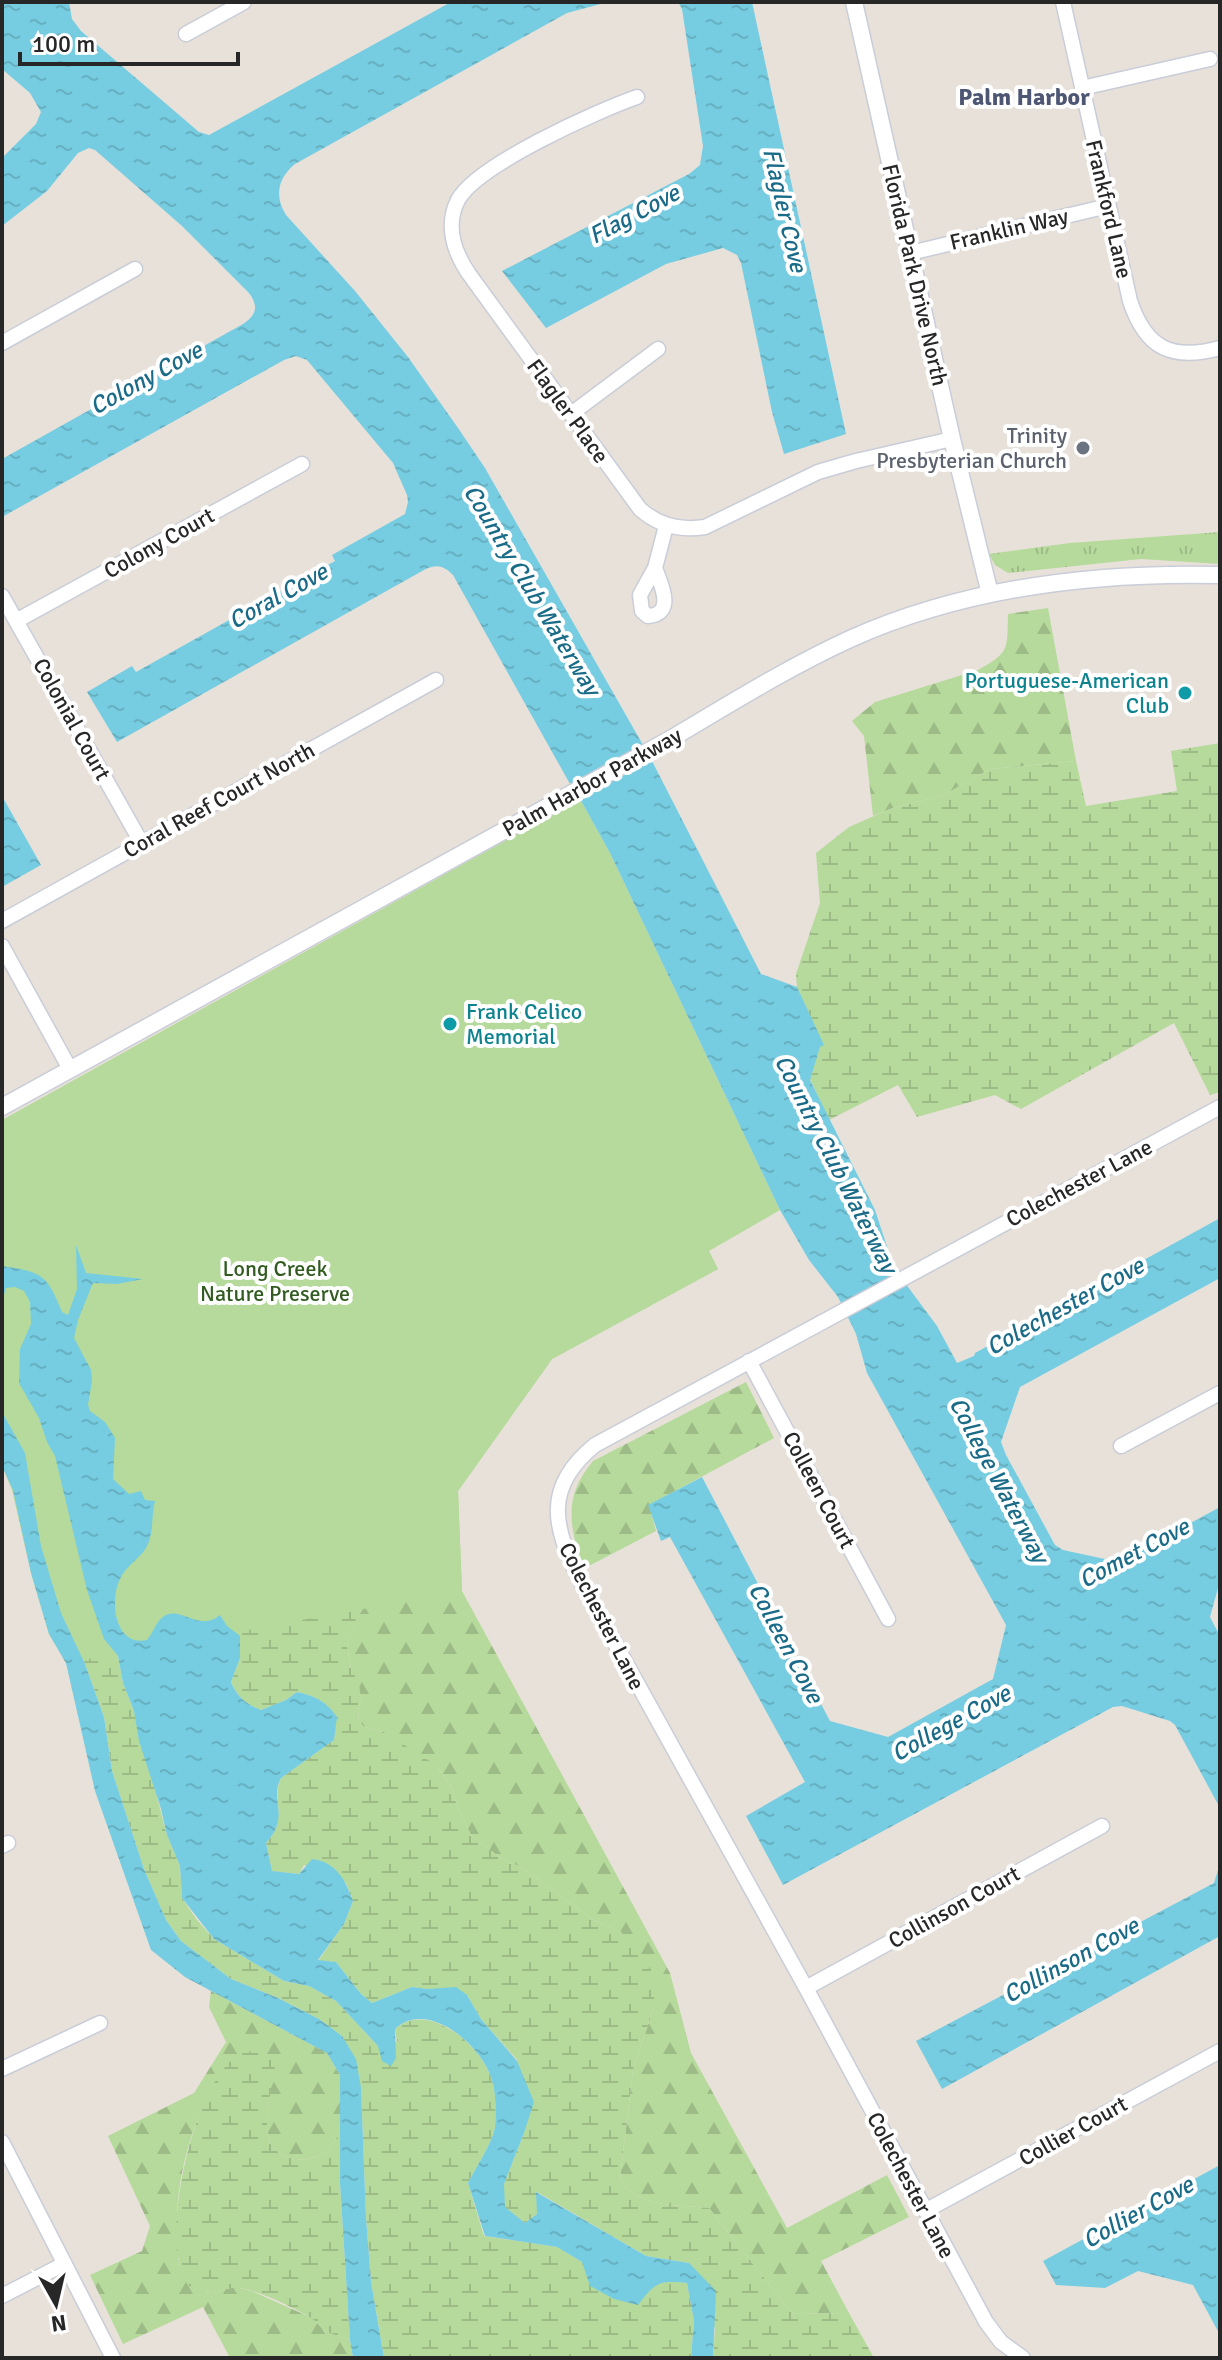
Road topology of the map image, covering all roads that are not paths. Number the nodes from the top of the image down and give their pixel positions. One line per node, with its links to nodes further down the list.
1 (244, 2): 4 (street)
2 (854, 2): 9 (street, Florida Park Drive North)
3 (1063, 2): 6 (street, Frankford Lane)
4 (186, 34)
5 (1210, 59): 6 (street)
6 (1082, 88): 8 (street, Frankford Lane)
7 (637, 97): 14 (street, Flagler Place)
8 (1108, 206): 9 (street, Franklin Way); 12 (street, Frankford Lane)
9 (910, 253): 15 (street, Florida Park Drive North)
10 (135, 269): 11 (street)
11 (2, 343)
12 (1220, 348)
13 (658, 349): 14 (street)
14 (571, 414): 17 (street, Flagler Place)
15 (952, 439): 17 (street); 20 (street, Florida Park Drive North)
16 (302, 464): 22 (street, Colony Court)
17 (666, 526): 18 (street)
18 (655, 568)
19 (1220, 575): 20 (street, Palm Harbor Parkway)
20 (990, 594): 27 (street, Palm Harbor Parkway)
21 (2, 596): 22 (street, Colonial Court)
22 (16, 621): 24 (street, Colonial Court)
23 (436, 680): 24 (street, Coral Reef Court North)
24 (141, 842): 25 (street, Coral Reef Court North)
25 (2, 921)
26 (2, 946): 27 (street)
27 (70, 1069): 28 (street, Palm Harbor Parkway)
28 (2, 1107)
29 (1220, 1107): 30 (street, Colechester Lane)
30 (749, 1361): 33 (street, Colleen Court); 35 (street, Colechester Lane)
31 (1220, 1393): 32 (street)
32 (1121, 1446)
33 (888, 1619)
34 (1102, 1826): 35 (street, Collinson Court)
35 (806, 1988): 40 (street, Colechester Lane)
36 (100, 2023): 38 (street)
37 (1220, 2051): 40 (street, Collier Court)
38 (2, 2069)
39 (2, 2142): 41 (street)
40 (925, 2211): 44 (street, Colechester Lane)
41 (64, 2264): 42 (street); 43 (street)
42 (2, 2296)
43 (113, 2358)
44 (1023, 2358)

